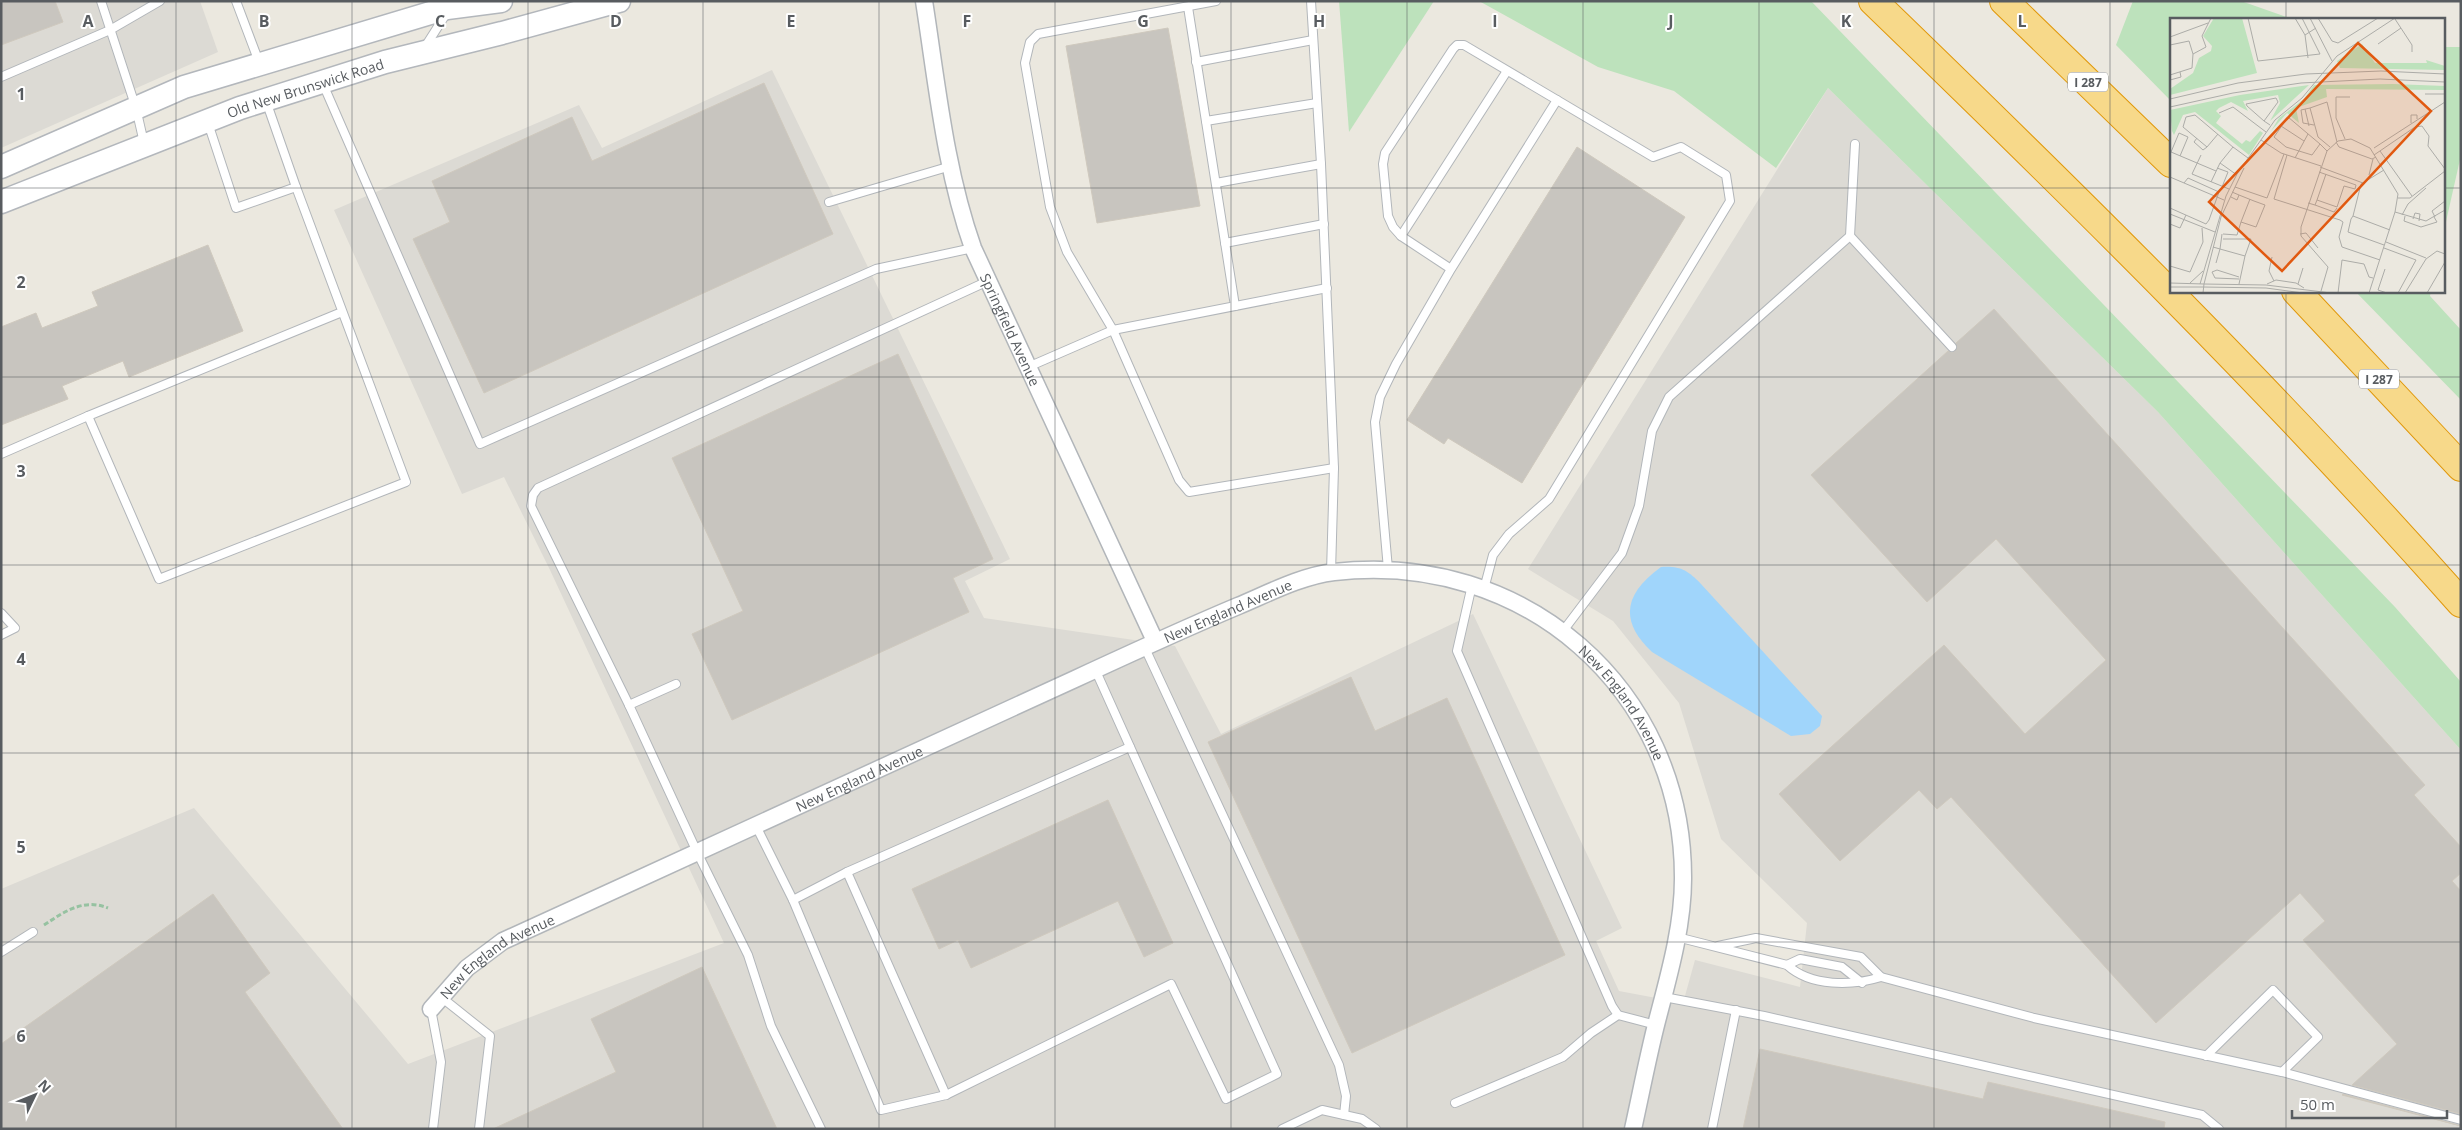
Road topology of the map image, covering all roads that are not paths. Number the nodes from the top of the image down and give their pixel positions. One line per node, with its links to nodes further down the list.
1 (101, 1): 13 (lane)
2 (160, 1): 13 (lane)
3 (236, 1): 17 (lane)
4 (501, 1): 11 (main road)
5 (619, 1): 15 (main road, Old New Brunswick Road)
6 (924, 1): 31 (street, Springfield Avenue)
7 (1216, 1): 12 (lane)
8 (1311, 1): 14 (lane)
9 (1873, 1): 58 (highway)
10 (2004, 1): 29 (highway, I 287)
11 (450, 4): 15 (lane); 17 (main road)
12 (1188, 7): 16 (lane); 48 (lane)
13 (110, 30): 19 (lane); 24 (lane)
14 (1313, 40): 16 (lane); 23 (lane)
15 (421, 53): 20 (main road, Old New Brunswick Road)
16 (1196, 62): 26 (lane)
17 (260, 64): 24 (main road)
18 (1507, 71): 22 (lane); 38 (lane); 38 (lane)
19 (1, 77)
20 (322, 82): 21 (main road, Old New Brunswick Road); 41 (lane)
21 (266, 100): 25 (main road, Old New Brunswick Road); 34 (lane)
22 (1557, 100): 42 (lane); 57 (lane)
23 (1317, 103): 26 (lane); 30 (lane)
24 (136, 108): 28 (lane); 32 (main road)
25 (207, 121): 28 (main road, Old New Brunswick Road); 34 (lane)
26 (1206, 121): 33 (lane)
27 (1855, 144): 39 (lane)
28 (145, 146): 35 (main road, Old New Brunswick Road)
29 (2170, 163)
30 (1321, 164): 33 (lane); 37 (lane)
31 (951, 166): 36 (lane); 41 (street, Springfield Avenue)
32 (1, 167)
33 (1216, 182): 40 (lane)
34 (296, 187): 47 (lane)
35 (1, 202)
36 (829, 202)
37 (1324, 224): 40 (lane); 44 (lane)
38 (1401, 236): 42 (lane)
39 (1850, 236): 49 (lane); 60 (lane)
40 (1225, 243): 46 (lane)
41 (973, 248): 43 (street, Springfield Avenue)
42 (1450, 269): 55 (lane)
43 (988, 282): 50 (street, Springfield Avenue); 65 (lane)
44 (1327, 288): 46 (lane); 54 (lane)
45 (2297, 292): 53 (highway, I 287)
46 (1235, 306): 48 (lane)
47 (342, 312): 51 (lane); 51 (lane)
48 (1113, 330): 50 (lane); 54 (lane)
49 (1952, 347)
50 (1028, 367): 62 (street, Springfield Avenue)
51 (88, 416): 52 (lane)
52 (1, 454)
53 (2461, 467)
54 (1334, 468): 56 (lane)
55 (1388, 569): 56 (street, New England Avenue); 57 (street, New England Avenue)
56 (1331, 572): 62 (street, New England Avenue)
57 (1478, 587): 60 (street, New England Avenue); 81 (lane)
58 (2461, 603)
59 (1, 612): 61 (lane)
60 (1563, 631): 72 (street, New England Avenue)
61 (1, 635)
62 (1149, 644): 63 (street, New England Avenue); 87 (lane)
63 (1095, 669): 66 (lane); 67 (street, New England Avenue)
64 (676, 684): 65 (lane)
65 (629, 705): 68 (lane)
66 (1130, 747): 69 (lane); 85 (lane)
67 (756, 826): 68 (street, New England Avenue); 70 (lane)
68 (697, 852): 79 (street, New England Avenue); 91 (lane)
69 (847, 872): 70 (lane); 85 (lane)
70 (793, 900): 85 (lane)
71 (33, 932): 74 (lane)
72 (1677, 937): 73 (lane); 78 (street, New England Avenue)
73 (1718, 946): 75 (lane); 76 (lane)
74 (1, 952)
75 (1787, 965): 77 (lane); 77 (lane)
76 (1881, 977): 77 (lane); 83 (lane)
77 (1862, 983)
78 (1664, 996): 80 (lane); 82 (street, New England Avenue)
79 (436, 1003): 89 (lane); 90 (lane)
80 (1736, 1010): 95 (lane); 96 (lane)
81 (1618, 1015): 82 (lane); 86 (lane)
82 (1656, 1024): 94 (street, New England Avenue)
83 (2206, 1056): 84 (lane); 84 (lane)
84 (2282, 1072): 88 (lane)
85 (946, 1095)
86 (1455, 1103)
87 (1344, 1115): 92 (lane); 93 (lane)
88 (2461, 1120)
89 (433, 1129)
90 (479, 1129)
91 (820, 1129)
92 (1282, 1129)
93 (1376, 1129)
94 (1633, 1129)
95 (1712, 1129)
96 (2220, 1129)

